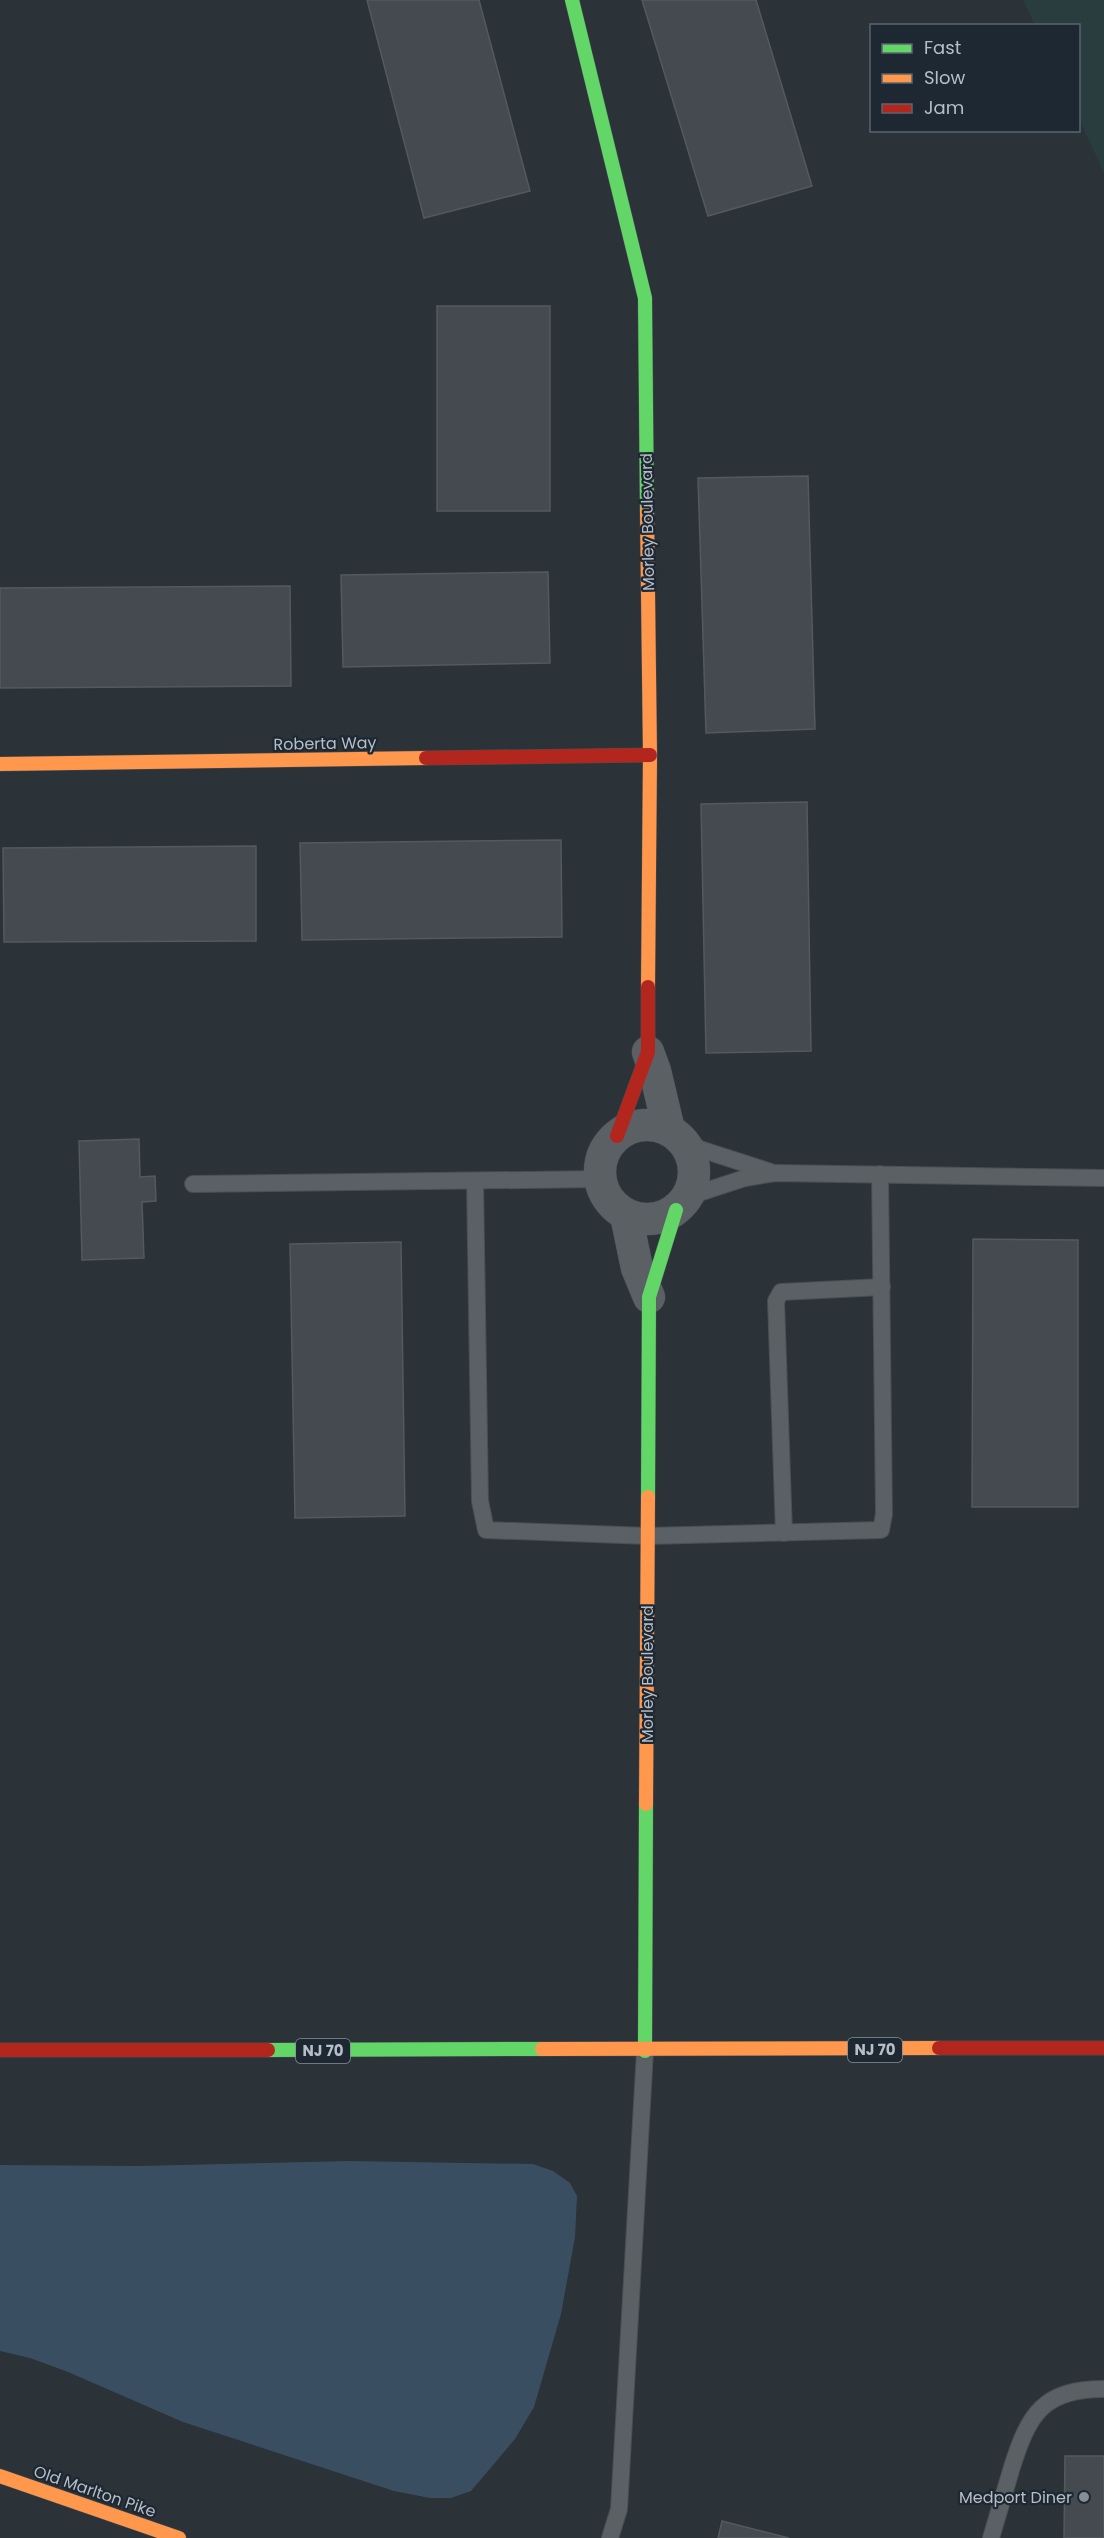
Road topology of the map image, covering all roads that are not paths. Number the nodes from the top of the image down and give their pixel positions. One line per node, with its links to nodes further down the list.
1 (572, 0): 2 (main road, Morley Boulevard)
2 (650, 755): 3 (main road, Roberta Way); 4 (main road, Morley Boulevard)
3 (0, 764)
4 (648, 1052): 5 (street, Morley Boulevard); 6 (main road, Morley Boulevard)
5 (672, 1133): 6 (street); 7 (lane); 13 (street)
6 (617, 1136): 10 (street)
7 (775, 1173): 8 (lane); 13 (lane)
8 (880, 1174): 9 (lane); 15 (lane)
9 (1104, 1178)
10 (600, 1179): 11 (lane); 14 (street)
11 (475, 1181): 12 (lane); 18 (lane)
12 (193, 1184)
13 (681, 1204): 14 (street); 16 (main road, Morley Boulevard)
14 (626, 1215): 16 (street, Morley Boulevard)
15 (882, 1287): 17 (lane); 17 (lane)
16 (649, 1297): 18 (main road, Morley Boulevard)
17 (784, 1533): 18 (lane)
18 (648, 1536): 21 (main road, Morley Boulevard)
19 (1104, 2048): 21 (main road, NJ 70)
20 (0, 2050): 21 (main road, NJ 70)
21 (645, 2051): 25 (lane)
22 (1104, 2389): 26 (lane)
23 (0, 2476): 24 (main road, Old Marlton Pike)
24 (178, 2538)
25 (610, 2538)
26 (991, 2538)

